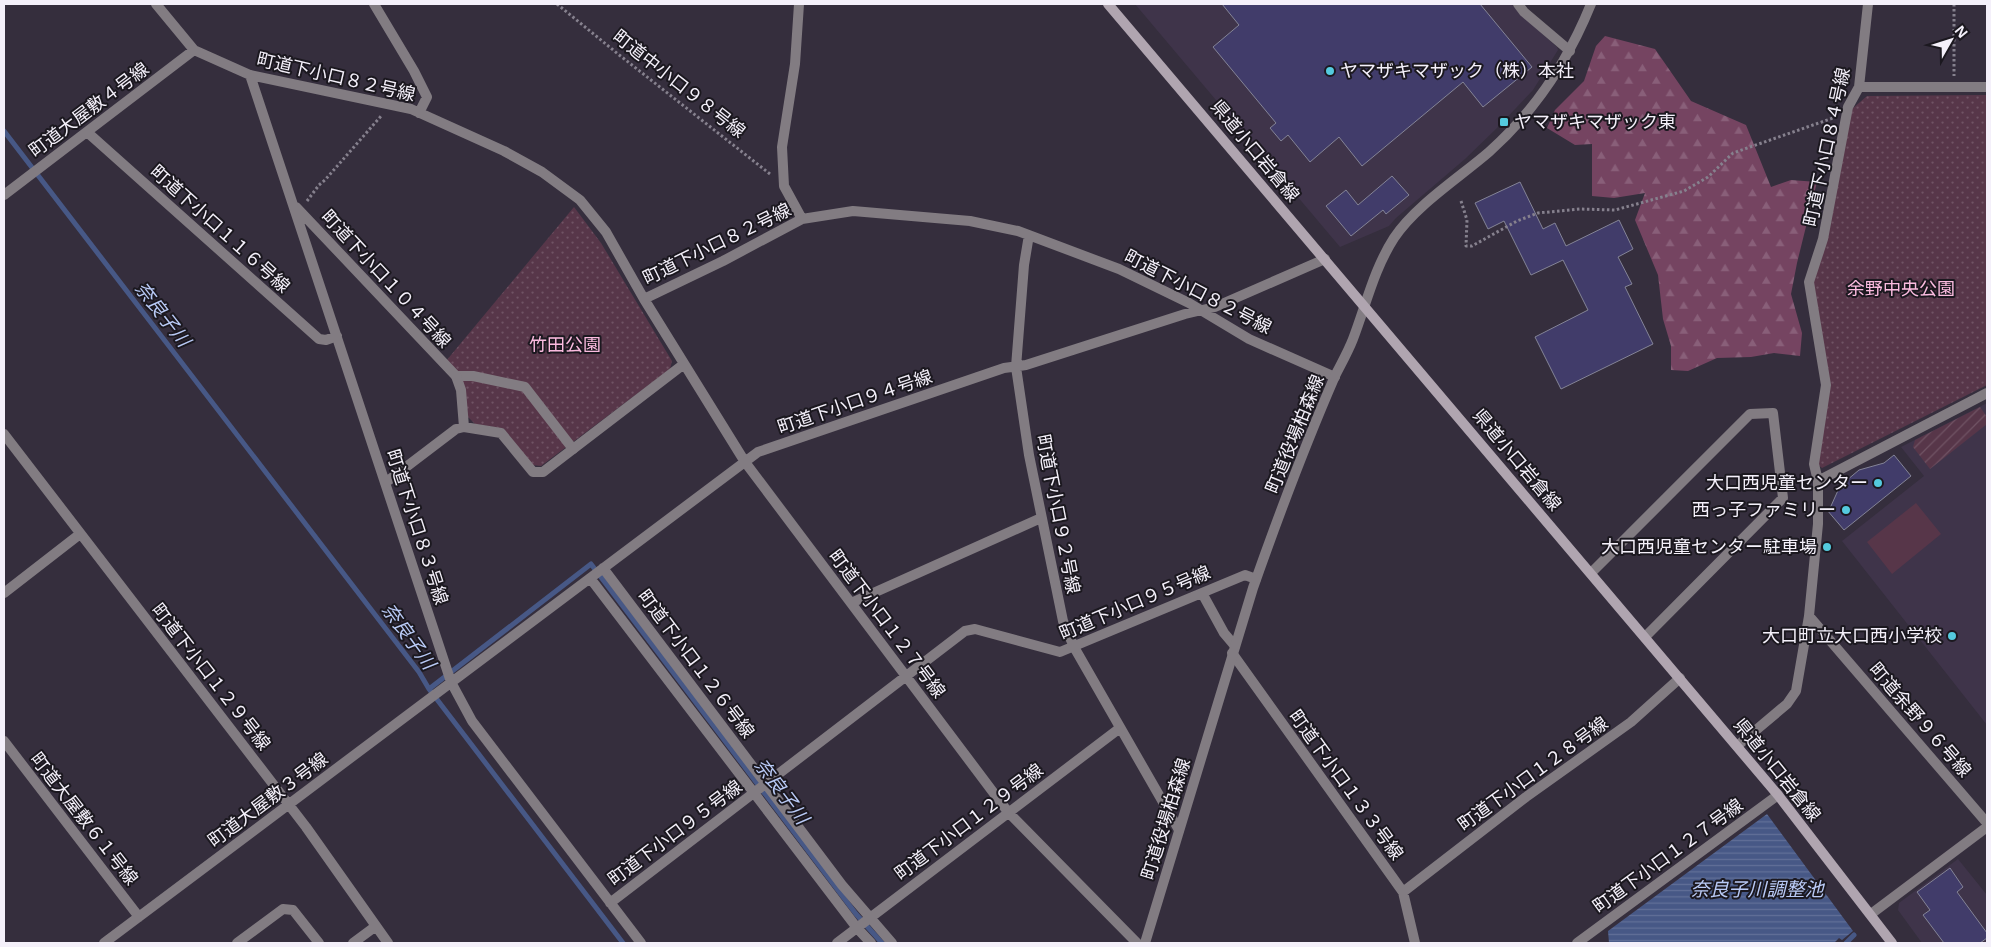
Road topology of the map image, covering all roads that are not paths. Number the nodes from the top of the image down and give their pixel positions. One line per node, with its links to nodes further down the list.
1 (156, 4): 8 (street, 町道下小口８２号線)
2 (374, 4): 13 (street)
3 (799, 4): 17 (street)
4 (1108, 4): 19 (main road, 県道小口岩倉線)
5 (1518, 4): 9 (street)
6 (1591, 4): 9 (street, 町道役場柏森線)
7 (1868, 4): 11 (street, 町道下小口８４号線)
8 (194, 50): 10 (street, 町道下小口８２号線); 14 (street, 町道大屋敷４号線)
9 (1570, 51): 21 (street, 町道役場柏森線)
10 (250, 75): 13 (street, 町道下小口８２号線); 16 (street, 町道下小口８３号線)
11 (1859, 87): 12 (street); 33 (street, 町道下小口８４号線)
12 (1987, 87)
13 (419, 114): 20 (street, 町道下小口８２号線)
14 (86, 132): 15 (street, 町道大屋敷４号線); 23 (street, 町道下小口１１６号線)
15 (4, 195)
16 (297, 208): 23 (street, 町道下小口８３号線); 26 (street, 町道下小口１０４号線)
17 (802, 219): 18 (street, 町道下小口８２号線); 20 (street, 町道下小口８２号線)
18 (1029, 234): 22 (street, 町道下小口８２号線); 25 (street, 町道下小口９２号線)
19 (1325, 259): 21 (main road, 県道小口岩倉線); 22 (street, 町道下小口９４号線)
20 (644, 299): 24 (street, 町道下小口１２７号線)
21 (1364, 305): 27 (street, 町道役場柏森線); 38 (main road, 県道小口岩倉線)
22 (1202, 310): 25 (street, 町道下小口９４号線); 27 (street, 町道下小口８２号線)
23 (337, 336): 34 (street, 町道下小口８３号線)
24 (684, 364): 31 (street); 32 (street, 町道下小口１２７号線)
25 (1016, 367): 32 (street, 町道下小口９４号線); 35 (street, 町道下小口９２号線)
26 (456, 376): 29 (street); 31 (street)
27 (1335, 377): 40 (street, 町道役場柏森線)
28 (1987, 393): 33 (street)
29 (464, 427): 31 (street); 34 (street)
30 (4, 434): 36 (street, 町道下小口１２９号線)
31 (573, 449)
32 (745, 462): 37 (street, 町道下小口９４号線); 43 (street, 町道下小口１２７号線)
33 (1818, 481): 44 (street, 町道下小口８４号線)
34 (385, 483): 50 (street, 町道下小口８３号線)
35 (1042, 518): 43 (street); 46 (street, 町道下小口９２号線)
36 (80, 534): 41 (street); 57 (street, 町道下小口１２９号線)
37 (603, 568): 39 (street, 町道下小口９４号線); 54 (street, 町道下小口１２６号線)
38 (1591, 573): 45 (main road, 県道小口岩倉線); 45 (street)
39 (590, 578): 50 (street, 町道下小口９４号線); 55 (street)
40 (1256, 579): 42 (street, 町道下小口９５号線); 47 (street, 町道役場柏森線)
41 (4, 593)
42 (1202, 593): 46 (street, 町道下小口９５号線); 47 (street, 町道下小口１３３号線)
43 (851, 603): 48 (street, 町道下小口１２７号線)
44 (1809, 616): 53 (street, 町道下小口８４号線); 59 (street, 町道余野９６号線)
45 (1645, 638): 49 (main road, 県道小口岩倉線)
46 (1074, 647): 48 (street, 町道下小口９５号線); 51 (street, 町道下小口９２号線)
47 (1234, 650): 61 (street, 町道役場柏森線); 62 (street, 町道下小口１３３号線)
48 (906, 677): 54 (street, 町道下小口９５号線); 58 (street, 町道下小口１２７号線)
49 (1680, 678): 53 (main road, 県道小口岩倉線); 62 (street, 町道下小口１２８号線)
50 (451, 682): 57 (street, 町道大屋敷３号線); 63 (street, 町道下小口８３号線)
51 (1120, 728): 58 (street, 町道下小口１２９号線); 61 (street, 町道下小口９２号線)
52 (4, 741): 65 (street, 町道大屋敷６１号線)
53 (1737, 746): 56 (main road, 県道小口岩倉線)
54 (766, 784): 55 (street, 町道下小口９５号線); 66 (street, 町道下小口１２６号線)
55 (754, 793): 63 (street, 町道下小口９５号線); 68 (street)
56 (1778, 794): 64 (main road, 県道小口岩倉線); 81 (street, 町道下小口１２７号線)
57 (288, 804): 65 (street, 町道大屋敷３号線); 67 (street, 町道下小口１２９号線)
58 (1008, 812): 66 (street, 町道下小口１２９号線); 78 (street, 町道下小口１２７号線)
59 (1987, 823)
60 (1987, 827): 64 (street)
61 (1179, 830): 79 (street, 町道役場柏森線)
62 (1403, 892): 80 (street, 町道下小口１３３号線)
63 (610, 903): 74 (street, 町道下小口８３号線)
64 (1871, 914): 82 (main road, 県道小口岩倉線)
65 (139, 917): 69 (street, 町道大屋敷３号線)
66 (870, 918): 68 (street, 町道下小口１２９号線); 77 (street, 町道下小口１２６号線)
67 (376, 926): 72 (street); 73 (street, 町道下小口１２９号線)
68 (857, 928): 75 (street, 町道下小口１２９号線); 76 (street)
69 (104, 943)
70 (237, 943): 71 (street)
71 (319, 943)
72 (353, 943)
73 (388, 943)
74 (641, 943)
75 (837, 943)
76 (871, 943)
77 (892, 943)
78 (1137, 943)
79 (1145, 943)
80 (1415, 943)
81 (1577, 943)
82 (1892, 943)

